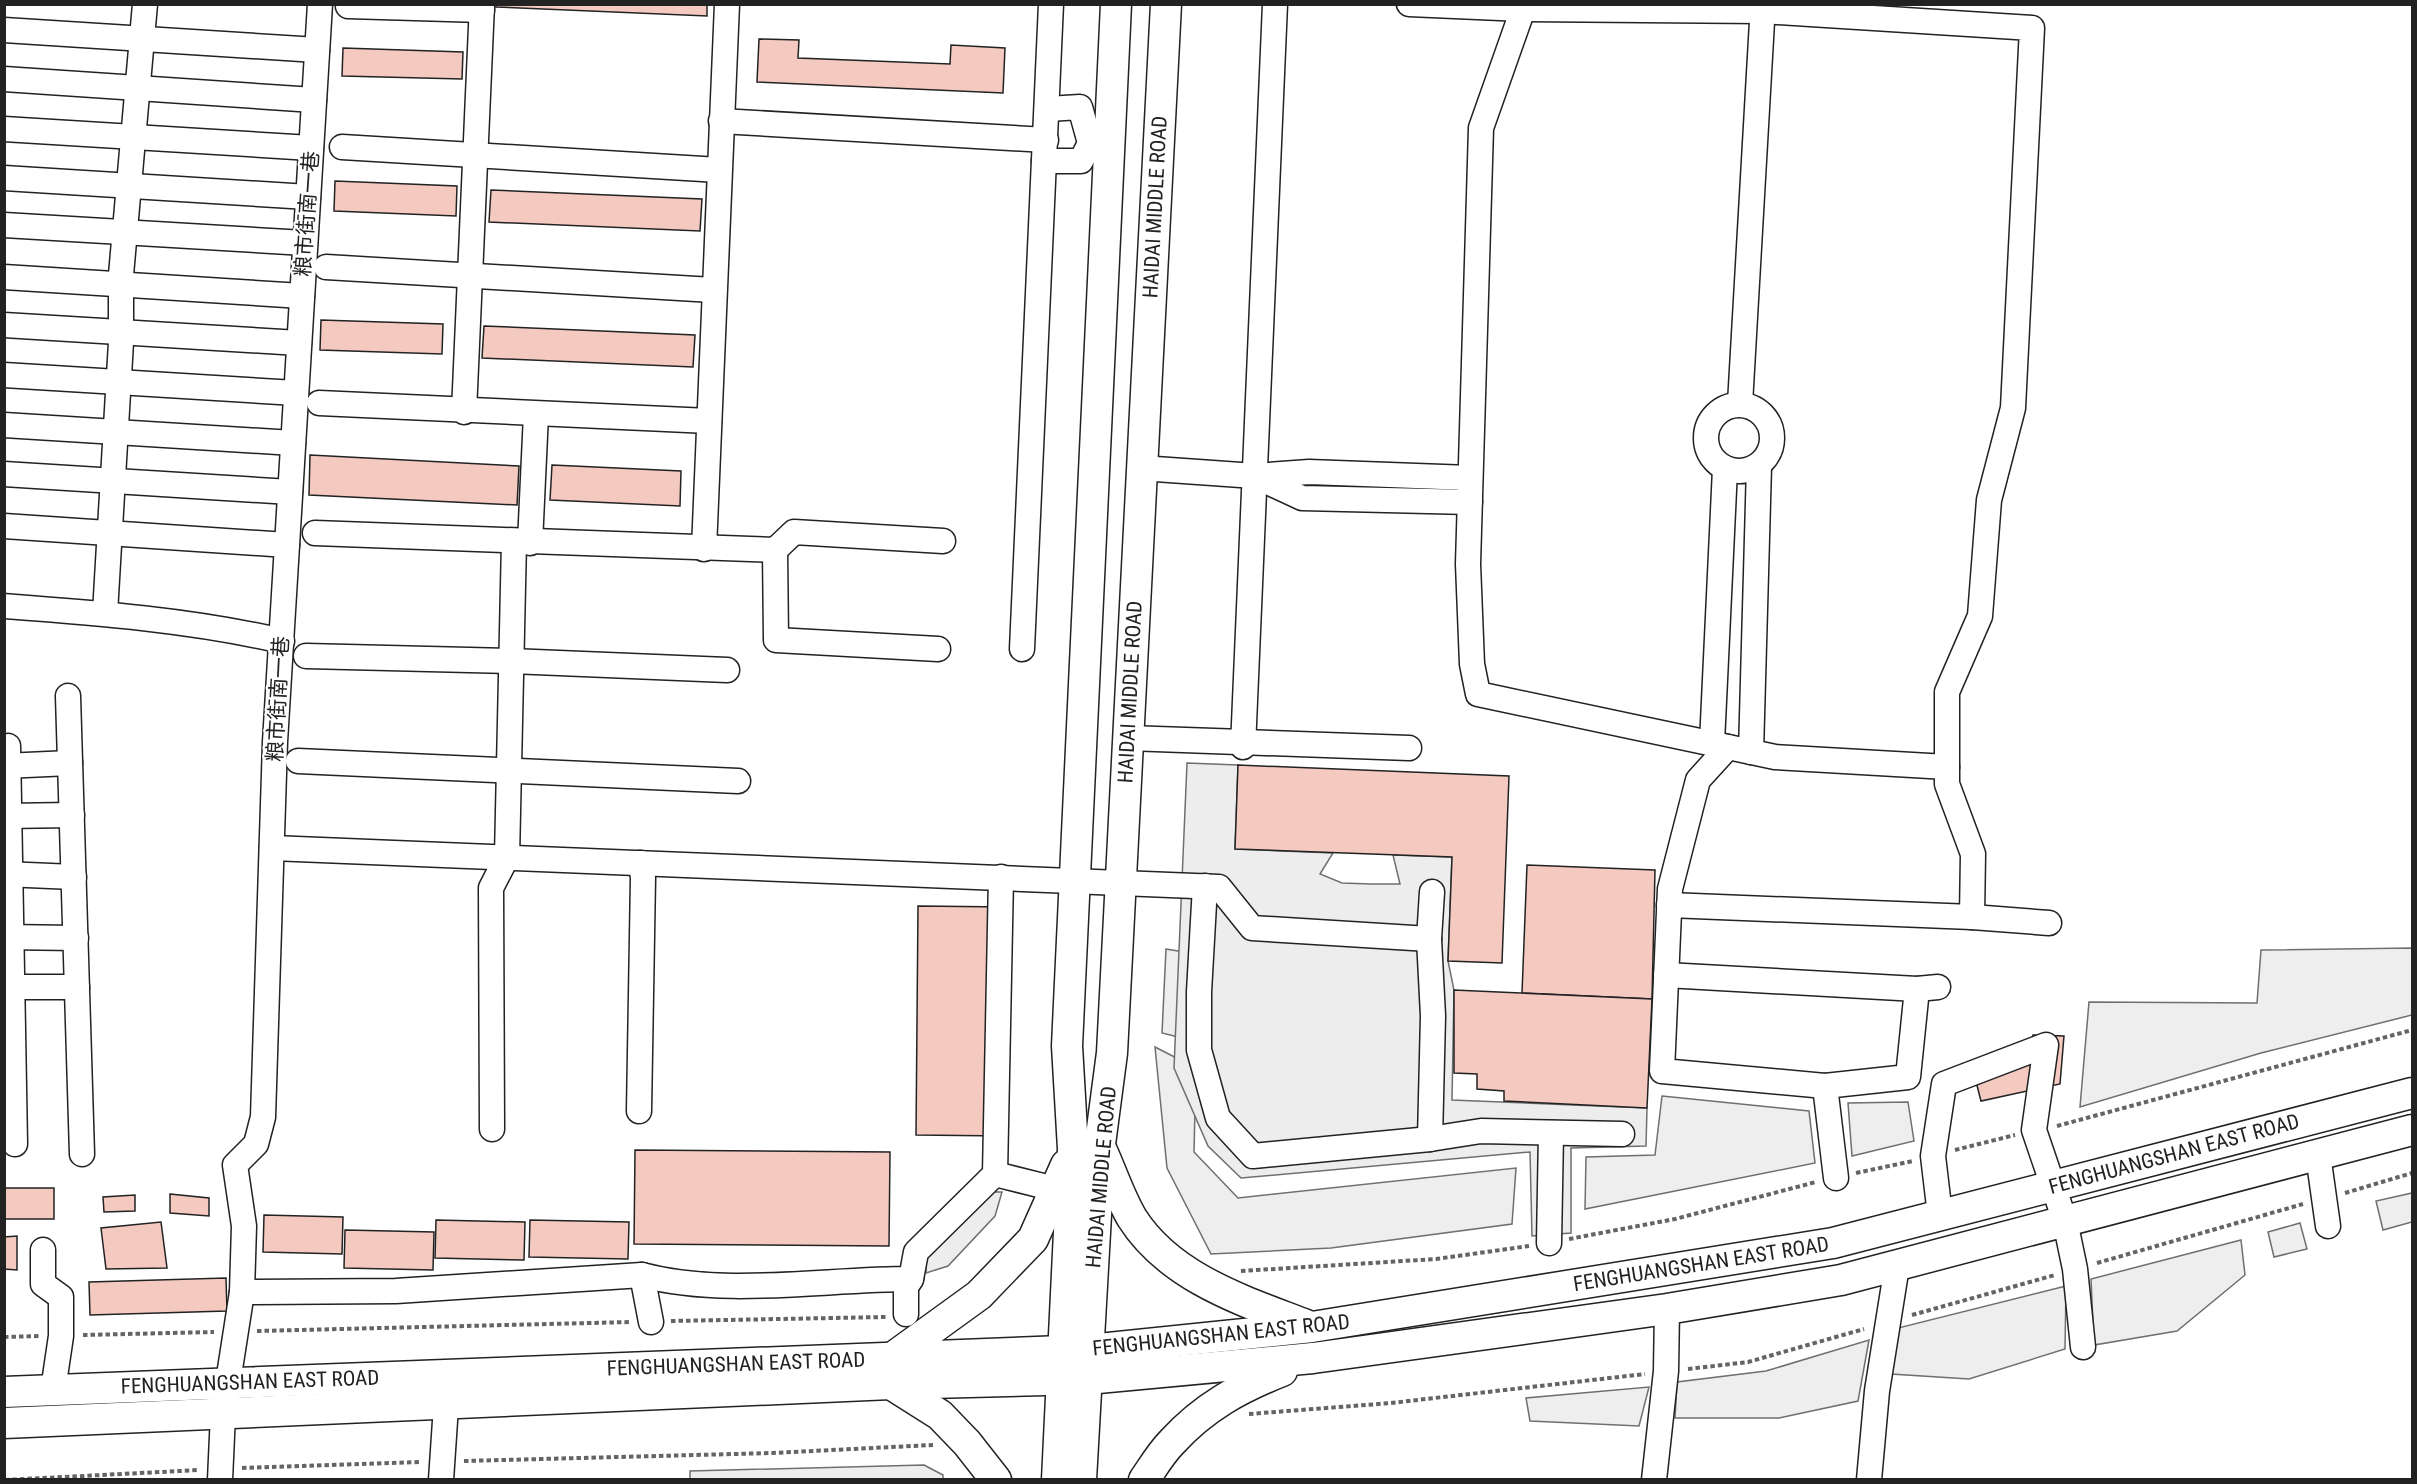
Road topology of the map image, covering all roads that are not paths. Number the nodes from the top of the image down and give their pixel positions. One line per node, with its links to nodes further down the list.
1 (145, 4): 14 (street)
2 (320, 4): 15 (street, 粮市街南一巷)
3 (727, 4): 20 (street)
4 (1051, 4): 19 (street)
5 (1116, 4): 23 (main road, HAIDAI MIDDLE ROAD)
6 (1166, 4): 56 (main road, HAIDAI MIDDLE ROAD)
7 (1275, 4): 59 (street)
8 (1409, 4): 12 (street)
9 (348, 6): 10 (street)
10 (482, 7): 27 (street)
11 (1763, 8): 12 (street); 48 (street); 88 (street)
12 (1523, 9): 60 (street)
13 (4, 30): 14 (street)
14 (143, 39): 15 (street); 17 (street)
15 (317, 50): 18 (street, 粮市街南一巷)
16 (4, 79): 17 (street)
17 (139, 88): 18 (street); 22 (street)
18 (314, 100): 25 (street, 粮市街南一巷)
19 (1048, 109): 23 (street); 26 (street)
20 (721, 121): 26 (street); 28 (street)
21 (4, 129): 22 (street)
22 (134, 137): 25 (street); 30 (street)
23 (1099, 144): 26 (street); 99 (main road, HAIDAI MIDDLE ROAD)
24 (342, 147): 27 (street)
25 (311, 148): 31 (street, 粮市街南一巷)
26 (1045, 151): 76 (street)
27 (476, 155): 28 (street); 37 (street)
28 (719, 170): 39 (street)
29 (4, 178): 30 (street)
30 (130, 186): 31 (street); 33 (street)
31 (308, 197): 34 (street, 粮市街南一巷)
32 (4, 225): 33 (street)
33 (125, 232): 34 (street); 38 (street)
34 (305, 243): 40 (street, 粮市街南一巷)
35 (326, 267): 37 (street)
36 (4, 276): 38 (street)
37 (471, 276): 39 (street); 49 (street)
38 (121, 284): 40 (street); 42 (street)
39 (713, 290): 51 (street)
40 (302, 296): 43 (street, 粮市街南一巷)
41 (4, 325): 42 (street)
42 (121, 332): 43 (street); 45 (street)
43 (299, 343): 46 (street, 粮市街南一巷)
44 (4, 375): 45 (street)
45 (118, 382): 46 (street); 53 (street)
46 (296, 393): 54 (street, 粮市街南一巷)
47 (319, 403): 49 (street)
48 (1740, 404): 55 (street); 57 (street)
49 (464, 411): 50 (street)
50 (536, 414): 51 (street); 68 (street)
51 (709, 421): 70 (street)
52 (4, 425): 53 (street)
53 (114, 432): 54 (street); 61 (street)
54 (292, 443): 62 (street, 粮市街南一巷)
55 (1758, 466): 57 (street); 83 (street)
56 (1141, 468): 59 (street); 81 (main road, HAIDAI MIDDLE ROAD)
57 (1725, 469): 83 (street)
58 (4, 474): 61 (street)
59 (1255, 476): 60 (street); 63 (street); 82 (street)
60 (1470, 478): 63 (street)
61 (111, 481): 62 (street); 65 (street)
62 (290, 492): 69 (street, 粮市街南一巷)
63 (1470, 502): 83 (street)
64 (4, 526): 65 (street)
65 (109, 533): 69 (street); 73 (street)
66 (315, 533): 68 (street)
67 (943, 541): 71 (street)
68 (522, 542): 70 (street); 78 (street)
69 (287, 545): 74 (street, 粮市街南一巷)
70 (704, 549): 71 (street)
71 (775, 550): 75 (street)
72 (4, 606): 73 (street)
73 (105, 613): 74 (street)
74 (282, 641): 93 (street, 粮市街南一巷)
75 (938, 649)
76 (1022, 649)
77 (306, 657): 78 (street)
78 (511, 661): 79 (street); 89 (street)
79 (727, 670)
80 (68, 696): 87 (street)
81 (1128, 738): 84 (street); 100 (main road, HAIDAI MIDDLE ROAD)
82 (1243, 747)
83 (1731, 747): 88 (street); 103 (street)
84 (1409, 748)
85 (7, 759): 87 (street); 92 (street)
86 (298, 762): 89 (street)
87 (70, 763): 91 (street)
88 (1947, 768): 104 (street)
89 (509, 769): 90 (street); 94 (street)
90 (738, 781)
91 (72, 815): 92 (street); 98 (street)
92 (7, 816): 96 (street)
93 (272, 848): 94 (street); 136 (street, 粮市街南一巷)
94 (507, 857): 95 (street); 115 (street)
95 (641, 863): 97 (street); 114 (street)
96 (8, 874): 98 (street); 106 (street)
97 (1001, 877): 99 (street); 124 (street)
98 (74, 878): 107 (street)
99 (1076, 880): 100 (street); 121 (main road, HAIDAI MIDDLE ROAD)
100 (1122, 882): 101 (street); 121 (main road, HAIDAI MIDDLE ROAD)
101 (1205, 886): 108 (street); 119 (street)
102 (1432, 892): 108 (street)
103 (1669, 905): 104 (street); 109 (street)
104 (1972, 917): 105 (street)
105 (2049, 923)
106 (8, 937): 107 (street); 110 (street)
107 (76, 938): 111 (street)
108 (1429, 939): 119 (street)
109 (1666, 975): 112 (street); 112 (street)
110 (9, 987): 111 (street); 120 (street)
111 (77, 987): 122 (street)
112 (1825, 1086): 125 (street)
113 (2412, 1093): 126 (main road, FENGHUANGSHAN EAST ROAD)
114 (639, 1112)
115 (492, 1129)
116 (2412, 1130): 123 (main road, FENGHUANGSHAN EAST ROAD)
117 (1551, 1133): 118 (street); 119 (street); 131 (street)
118 (1622, 1134)
119 (1430, 1139)
120 (15, 1144)
121 (1086, 1146): 127 (main road); 140 (main road); 143 (main road, HAIDAI MIDDLE ROAD)
122 (82, 1154)
123 (2318, 1155): 129 (main road, FENGHUANGSHAN EAST ROAD); 130 (street)
124 (995, 1174): 127 (street); 135 (street)
125 (1836, 1178)
126 (2052, 1186): 128 (main road, FENGHUANGSHAN EAST ROAD); 128 (street); 129 (street)
127 (1055, 1189): 144 (main road)
128 (1940, 1215): 140 (main road, FENGHUANGSHAN EAST ROAD)
129 (2066, 1221): 133 (main road, FENGHUANGSHAN EAST ROAD); 141 (street)
130 (2328, 1226)
131 (1549, 1243)
132 (43, 1250): 146 (street)
133 (1897, 1266): 137 (main road, FENGHUANGSHAN EAST ROAD); 158 (street)
134 (642, 1275): 135 (street); 136 (street); 139 (street)
135 (911, 1279): 138 (street)
136 (242, 1292): 145 (street, 粮市街南一巷)
137 (1666, 1309): 142 (main road, FENGHUANGSHAN EAST ROAD); 157 (street)
138 (906, 1314)
139 (651, 1322)
140 (1312, 1327): 143 (main road, FENGHUANGSHAN EAST ROAD)
141 (2083, 1347)
142 (1313, 1358): 143 (main road, FENGHUANGSHAN EAST ROAD); 156 (main road)
143 (1076, 1365): 144 (main road, FENGHUANGSHAN EAST ROAD); 154 (main road); 155 (main road)
144 (891, 1371): 145 (main road, FENGHUANGSHAN EAST ROAD); 148 (main road, FENGHUANGSHAN EAST ROAD); 153 (main road)
145 (228, 1383): 146 (main road, FENGHUANGSHAN EAST ROAD); 149 (street, 粮市街南一巷)
146 (53, 1390): 147 (main road, FENGHUANGSHAN EAST ROAD)
147 (4, 1392)
148 (446, 1406): 149 (main road, FENGHUANGSHAN EAST ROAD); 151 (street)
149 (223, 1414): 150 (main road, FENGHUANGSHAN EAST ROAD); 152 (street, 粮市街南一巷)
150 (4, 1423)
151 (441, 1471)
152 (220, 1474)
153 (996, 1479)
154 (1057, 1479)
155 (1081, 1479)
156 (1144, 1479)
157 (1653, 1479)
158 (1869, 1479)

